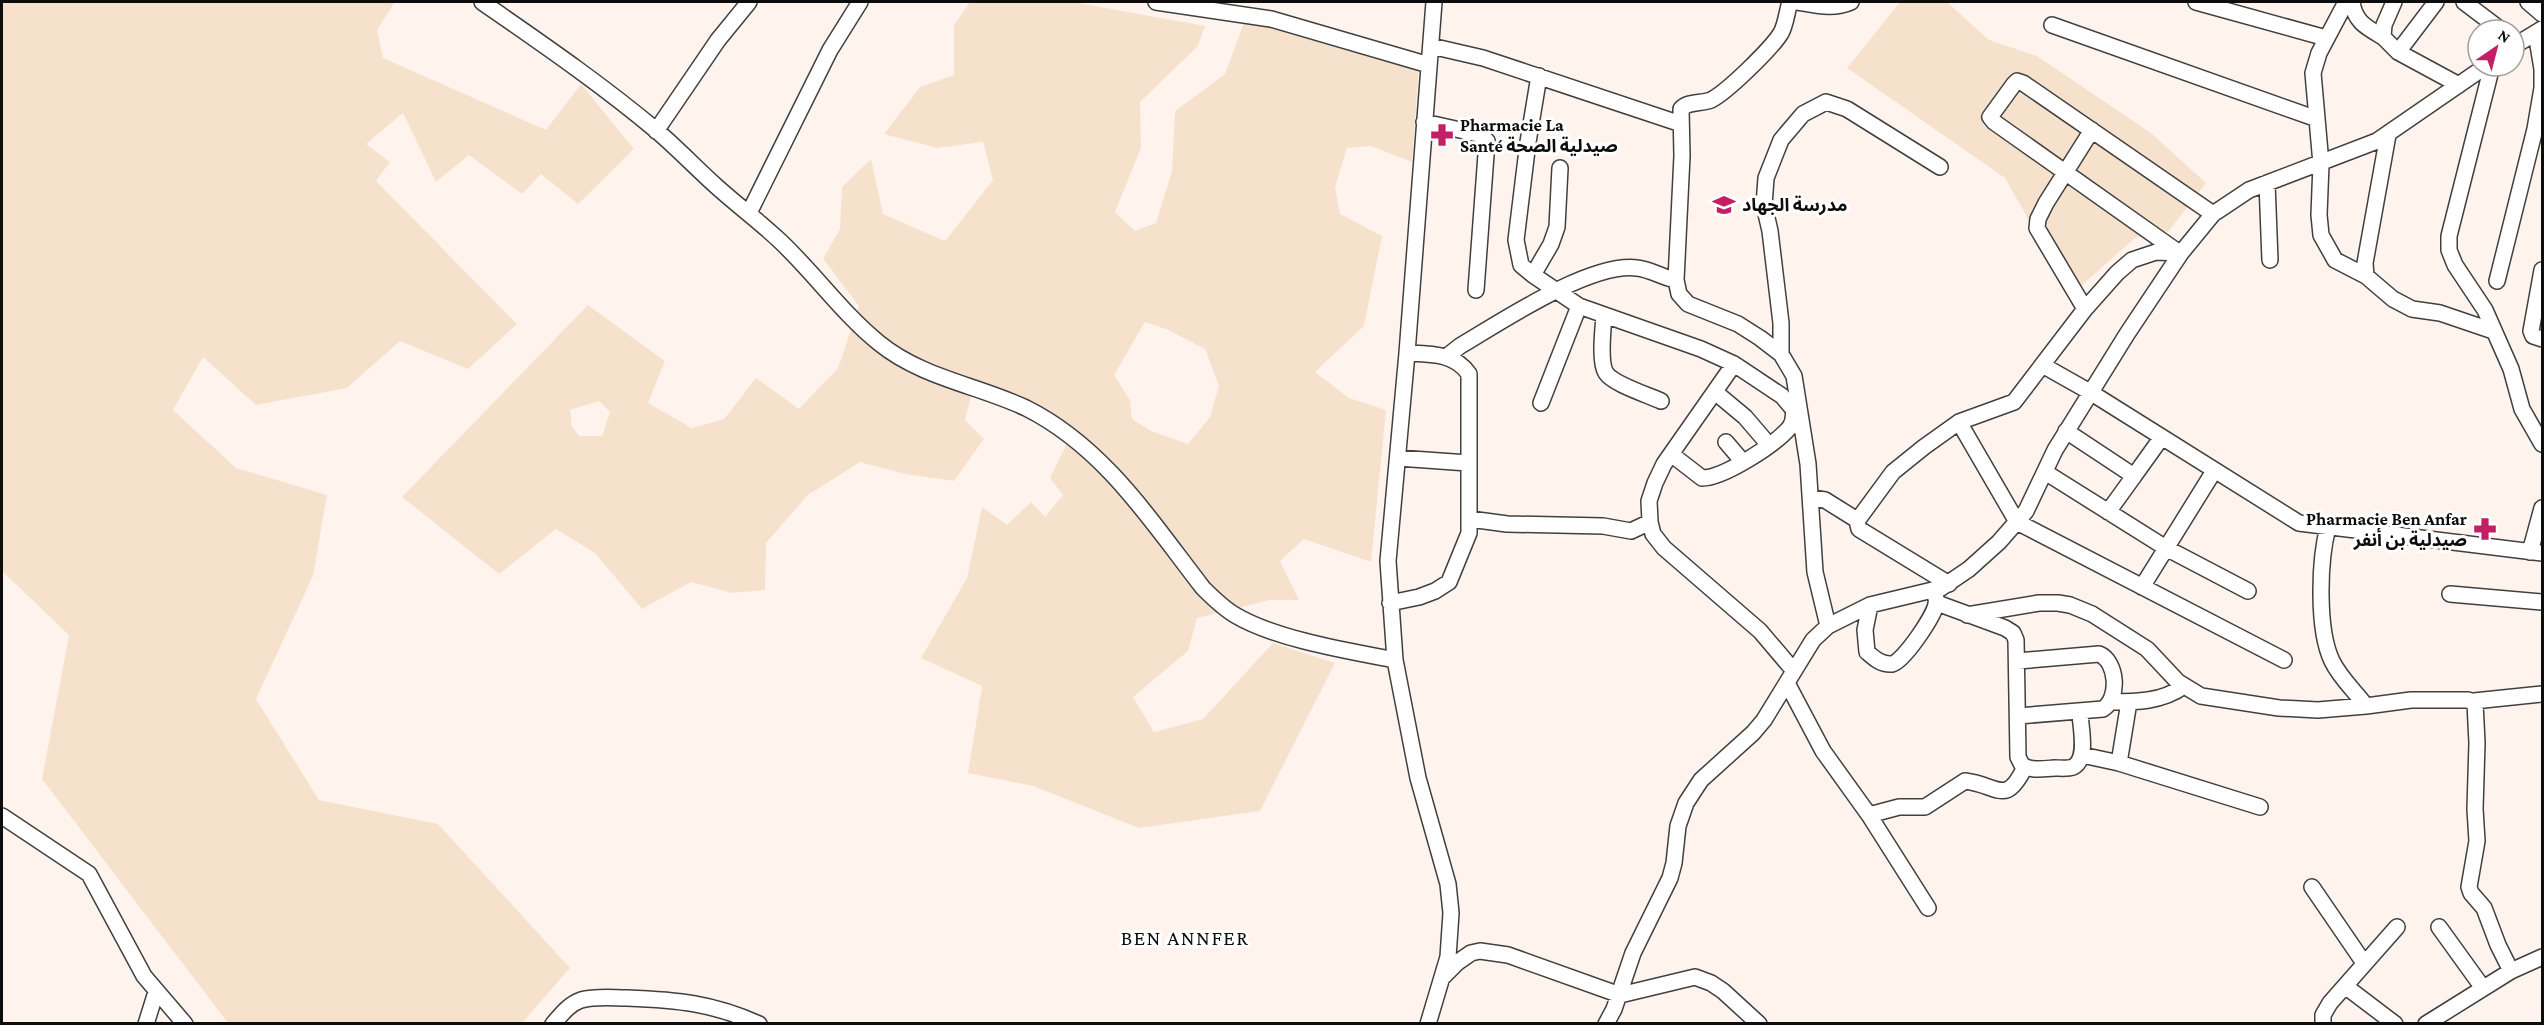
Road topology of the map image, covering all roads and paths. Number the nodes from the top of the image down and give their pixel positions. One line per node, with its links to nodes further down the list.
1 (482, 2): 33 (street)
2 (748, 2): 33 (street)
3 (860, 2): 40 (street)
4 (1156, 2): 24 (street)
5 (1434, 2): 22 (street)
6 (1790, 2): 31 (street)
7 (1797, 2): 8 (street)
8 (1851, 2)
9 (2196, 2): 20 (street)
10 (2346, 2): 20 (street)
11 (2352, 2): 21 (street)
12 (2394, 2): 21 (street)
13 (2436, 2): 23 (street)
14 (2464, 2): 17 (street)
15 (2528, 2): 16 (street)
16 (2542, 14)
17 (2485, 18)
18 (2052, 25): 29 (street)
19 (2539, 31): 48 (street)
20 (2326, 38): 29 (street)
21 (2383, 38): 23 (street)
22 (1431, 46): 24 (street); 25 (street)
23 (2398, 52): 28 (street)
24 (1429, 66): 30 (street)
25 (1539, 76): 31 (street); 45 (street)
26 (2469, 78): 28 (street)
27 (2489, 78): 54 (street)
28 (2459, 85): 34 (street)
29 (2317, 119): 35 (street)
30 (1424, 122): 49 (street); 56 (street)
31 (1681, 124): 47 (street)
32 (2092, 130): 38 (street); 38 (street); 41 (street)
33 (656, 131): 40 (street)
34 (2388, 135): 35 (street); 46 (street)
35 (2321, 165): 39 (street); 46 (street)
36 (1940, 167): 57 (street)
37 (1560, 168): 45 (street)
38 (2067, 174): 42 (street); 52 (street)
39 (2266, 183): 41 (street); 43 (street)
40 (749, 213): 98 (street)
41 (2213, 214): 42 (street)
42 (2181, 253): 52 (street); 62 (street)
43 (2270, 260)
44 (2542, 270): 55 (street)
45 (1533, 275): 50 (street)
46 (2366, 276): 54 (street)
47 (1676, 280): 50 (street); 57 (street)
48 (2497, 281)
49 (1476, 290)
50 (1555, 290): 51 (street); 58 (street)
51 (1579, 306): 53 (street); 64 (street)
52 (2085, 309): 60 (street)
53 (1604, 316): 59 (street); 63 (street)
54 (2493, 331): 69 (street)
55 (2542, 339)
56 (1407, 353): 58 (street); 72 (street)
57 (1781, 354): 78 (street)
58 (1446, 357): 74 (street)
59 (1734, 364): 61 (street); 70 (street)
60 (2044, 366): 62 (street); 65 (street)
61 (1715, 392): 70 (street); 71 (street)
62 (2090, 392): 66 (street); 67 (street)
63 (1661, 401)
64 (1541, 403)
65 (1959, 422): 82 (street); 84 (street)
66 (2066, 431): 76 (street); 77 (street)
67 (2162, 437): 75 (street); 77 (street)
68 (1726, 442): 73 (street)
69 (2542, 444)
70 (1769, 445): 73 (street)
71 (1671, 454): 73 (street); 83 (street)
72 (1398, 458): 74 (street); 94 (street)
73 (1743, 462)
74 (1468, 463): 81 (street)
75 (2214, 471): 85 (street); 86 (street)
76 (2045, 472): 80 (street); 84 (street)
77 (2134, 476): 80 (street)
78 (1812, 498): 82 (street); 97 (street)
79 (2542, 508): 87 (street)
80 (2108, 512): 86 (street)
81 (1470, 519): 83 (street); 94 (street)
82 (1857, 520): 88 (street)
83 (1650, 522): 101 (street)
84 (2017, 522): 88 (street); 89 (street)
85 (2328, 527): 87 (street); 107 (street)
86 (2166, 548): 89 (street); 90 (street)
87 (2536, 553)
88 (1949, 584): 92 (street)
89 (2142, 587): 99 (street)
90 (2248, 591)
91 (2450, 594): 93 (street)
92 (1935, 597): 95 (street); 95 (street); 96 (street)
93 (2542, 602)
94 (1390, 603): 98 (street)
95 (1870, 605): 97 (street)
96 (1967, 615): 100 (street); 102 (street)
97 (1828, 626): 101 (street)
98 (1395, 660): 123 (street)
99 (2284, 660)
100 (2018, 662): 105 (street); 109 (street)
101 (1790, 677): 114 (street); 127 (street)
102 (2184, 686): 106 (street); 107 (street)
103 (2542, 693): 104 (street)
104 (2474, 701): 107 (street); 122 (street)
105 (2110, 702): 106 (street); 108 (street)
106 (2130, 702): 111 (street)
107 (2366, 706)
108 (2080, 712): 109 (street); 110 (street)
109 (2018, 716): 112 (street)
110 (2082, 755): 111 (street); 112 (street)
111 (2119, 763): 113 (street)
112 (2025, 767): 114 (street)
113 (2260, 807)
114 (1869, 815): 117 (street)
115 (2, 816): 126 (street)
116 (2312, 887): 121 (street)
117 (1928, 908)
118 (2397, 927): 121 (street)
119 (2439, 927): 125 (street)
120 (2542, 957): 122 (street)
121 (2364, 963): 124 (street)
122 (2511, 971): 125 (street)
123 (1442, 978): 127 (street); 133 (street)
124 (2344, 986): 136 (street); 137 (street)
125 (2483, 988): 128 (street)
126 (156, 993): 129 (street); 130 (street)
127 (1620, 995): 134 (street); 135 (street)
128 (2430, 1022)
129 (146, 1023)
130 (185, 1023)
131 (553, 1023): 132 (street)
132 (759, 1023)
133 (1428, 1023)
134 (1606, 1023)
135 (1759, 1023)
136 (2323, 1023)
137 (2395, 1023)

